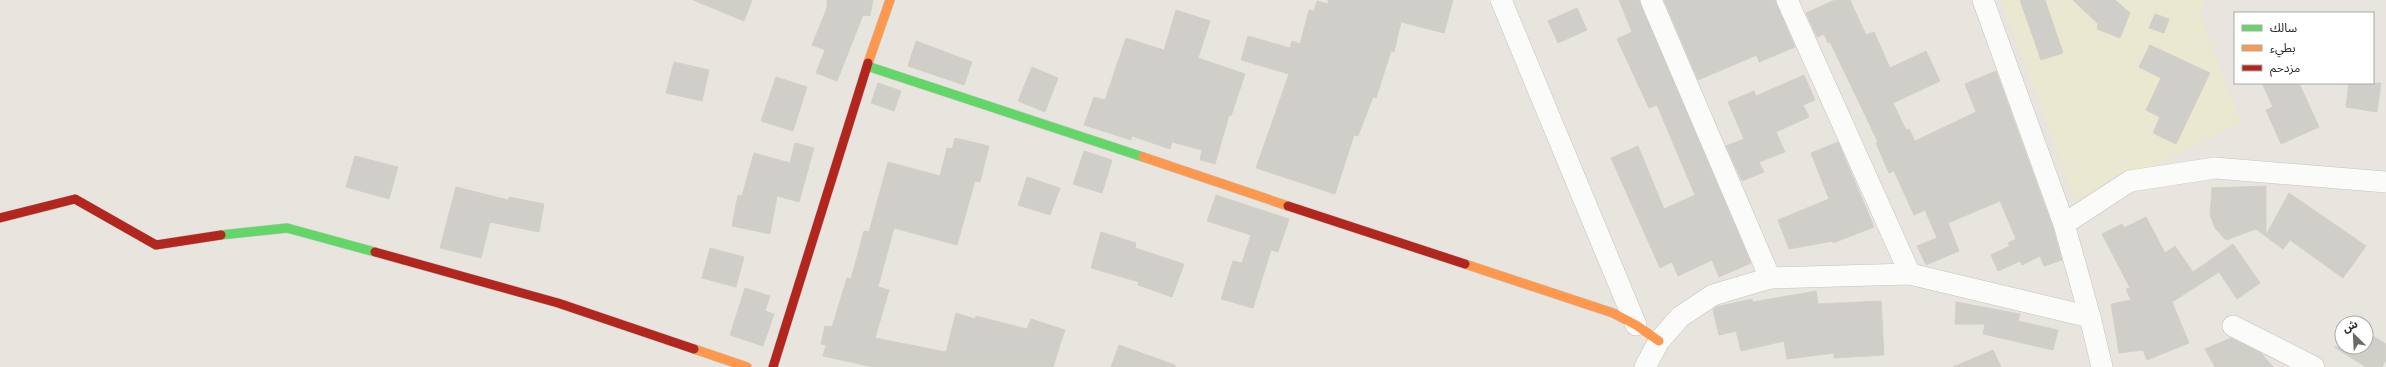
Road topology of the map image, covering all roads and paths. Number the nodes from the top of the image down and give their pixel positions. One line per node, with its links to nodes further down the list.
1 (890, 0): 6 (street)
2 (1501, 0): 13 (street)
3 (1650, 0): 11 (street)
4 (1787, 0): 10 (street)
5 (1983, 0): 9 (street)
6 (867, 66): 13 (street); 17 (street)
7 (2386, 182): 9 (street)
8 (0, 218): 16 (street)
9 (2064, 224): 12 (street)
10 (1910, 274): 11 (street); 12 (street)
11 (1770, 278): 15 (street)
12 (2090, 317): 19 (street)
13 (1636, 325): 15 (street)
14 (2233, 326): 20 (street)
15 (1659, 341): 18 (street)
16 (747, 367)
17 (774, 367)
18 (1645, 367)
19 (2102, 367)
20 (2314, 367)

